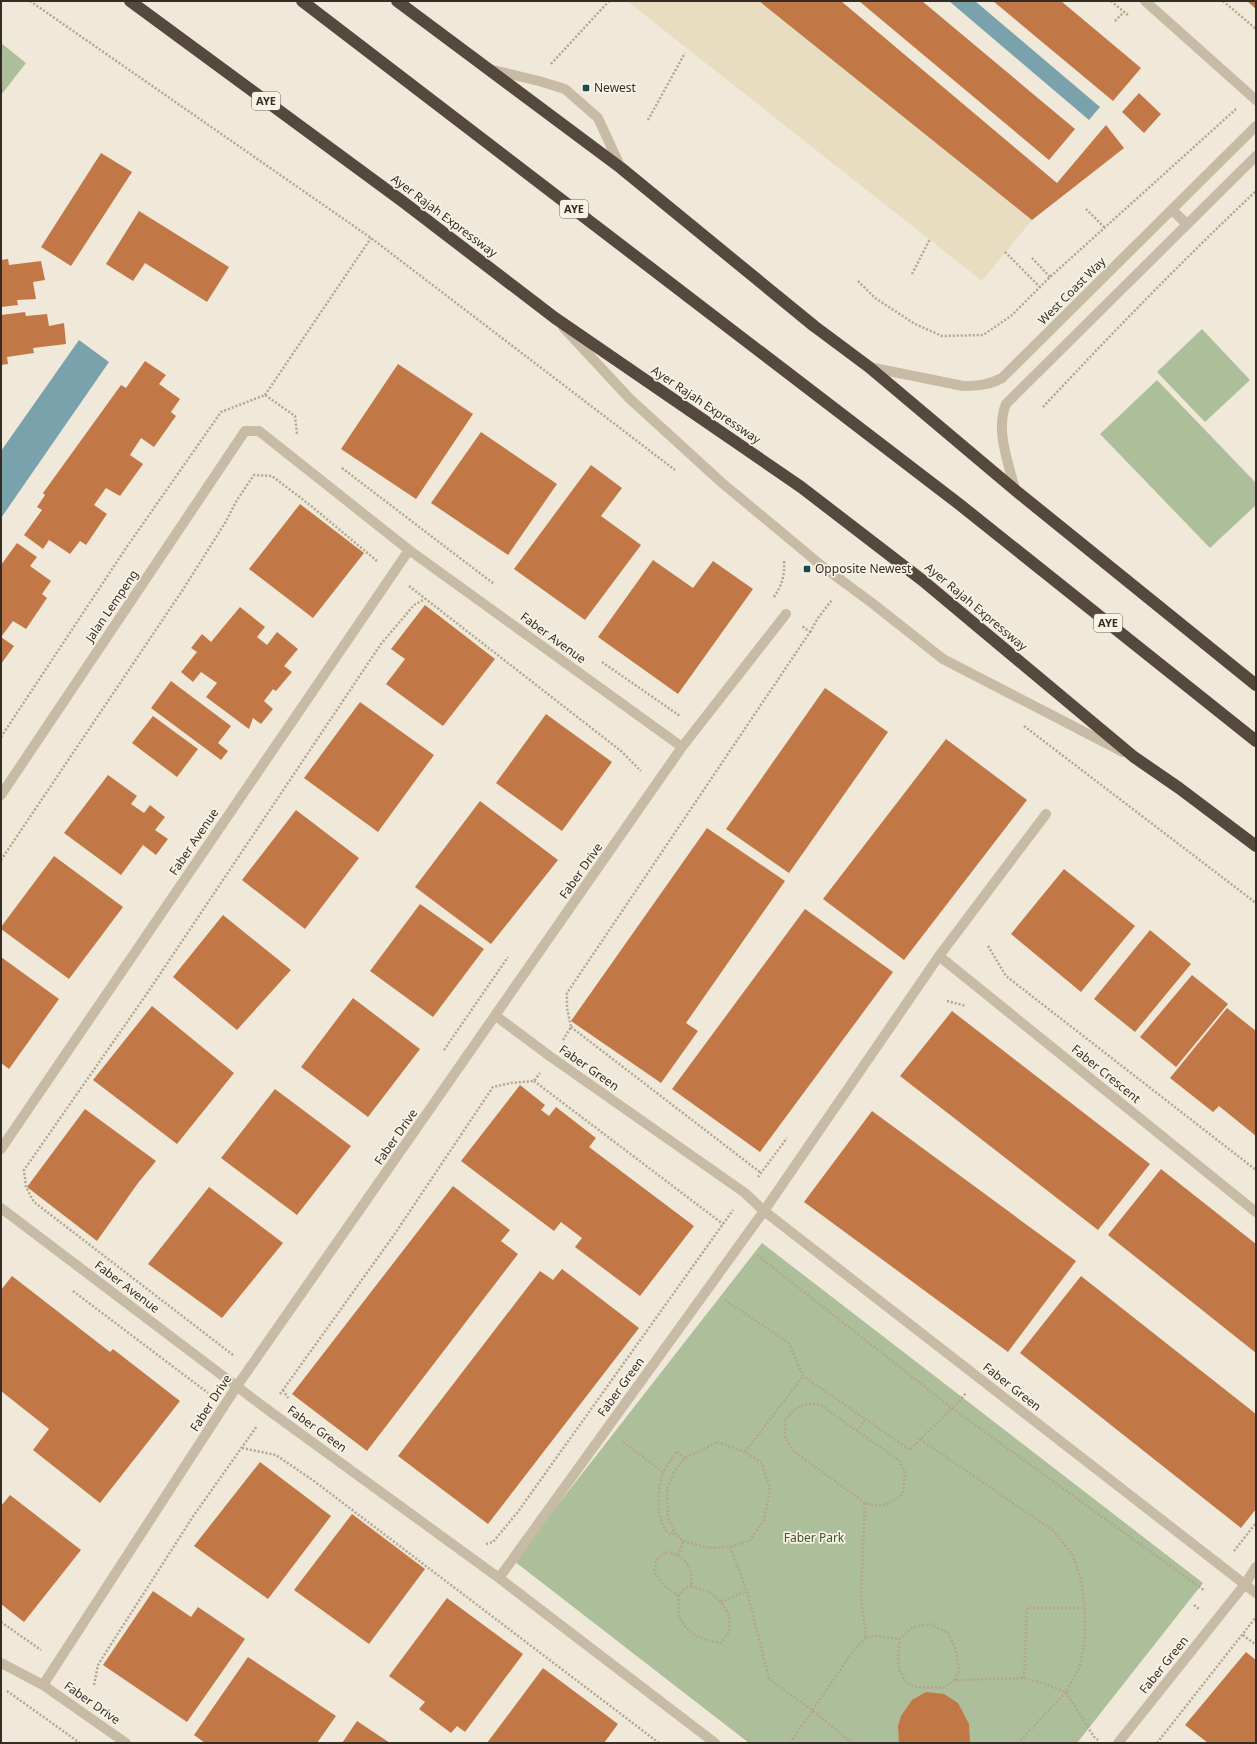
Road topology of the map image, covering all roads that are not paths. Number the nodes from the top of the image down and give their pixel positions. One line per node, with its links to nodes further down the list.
1 (130, 1): 12 (highway, Ayer Rajah Expressway / AYE)
2 (302, 1): 19 (highway, AYE)
3 (396, 1): 5 (highway)
4 (1145, 1): 6 (street)
5 (489, 69): 9 (highway); 9 (street)
6 (1253, 97)
7 (1256, 126): 10 (street, West Coast Way)
8 (1256, 156): 11 (street)
9 (621, 168): 13 (highway)
10 (1172, 210): 11 (street); 13 (street, West Coast Way)
11 (1187, 224): 15 (street)
12 (555, 318): 21 (highway, Ayer Rajah Expressway / AYE); 21 (street)
13 (869, 367): 15 (highway)
14 (245, 431): 16 (street, Faber Avenue); 22 (street, Jalan Lempeng)
15 (1015, 490): 18 (highway)
16 (409, 550): 20 (street, Faber Avenue); 27 (street, Faber Avenue)
17 (786, 614): 20 (street, Faber Drive)
18 (1256, 685)
19 (1256, 741)
20 (682, 747): 26 (street, Faber Drive)
21 (1134, 757): 24 (highway, Ayer Rajah Expressway / AYE)
22 (1, 795)
23 (1046, 814): 25 (street)
24 (1256, 846)
25 (938, 956): 29 (street); 30 (street, Faber Crescent)
26 (496, 1016): 29 (street, Faber Green); 31 (street, Faber Drive)
27 (1, 1149)
28 (1, 1208): 31 (street, Faber Avenue)
29 (764, 1211): 33 (street, Faber Green); 34 (street, Faber Green)
30 (1256, 1212)
31 (237, 1386): 33 (street, Faber Green); 37 (street, Faber Drive)
32 (1256, 1567): 34 (street)
33 (499, 1578): 39 (street, Faber Green)
34 (1245, 1584): 35 (street, Faber Green); 40 (street, Faber Green)
35 (1256, 1593)
36 (1, 1663): 37 (street, Faber Drive)
37 (43, 1685): 38 (street, Faber Drive)
38 (126, 1743)
39 (715, 1743)
40 (1118, 1743)

